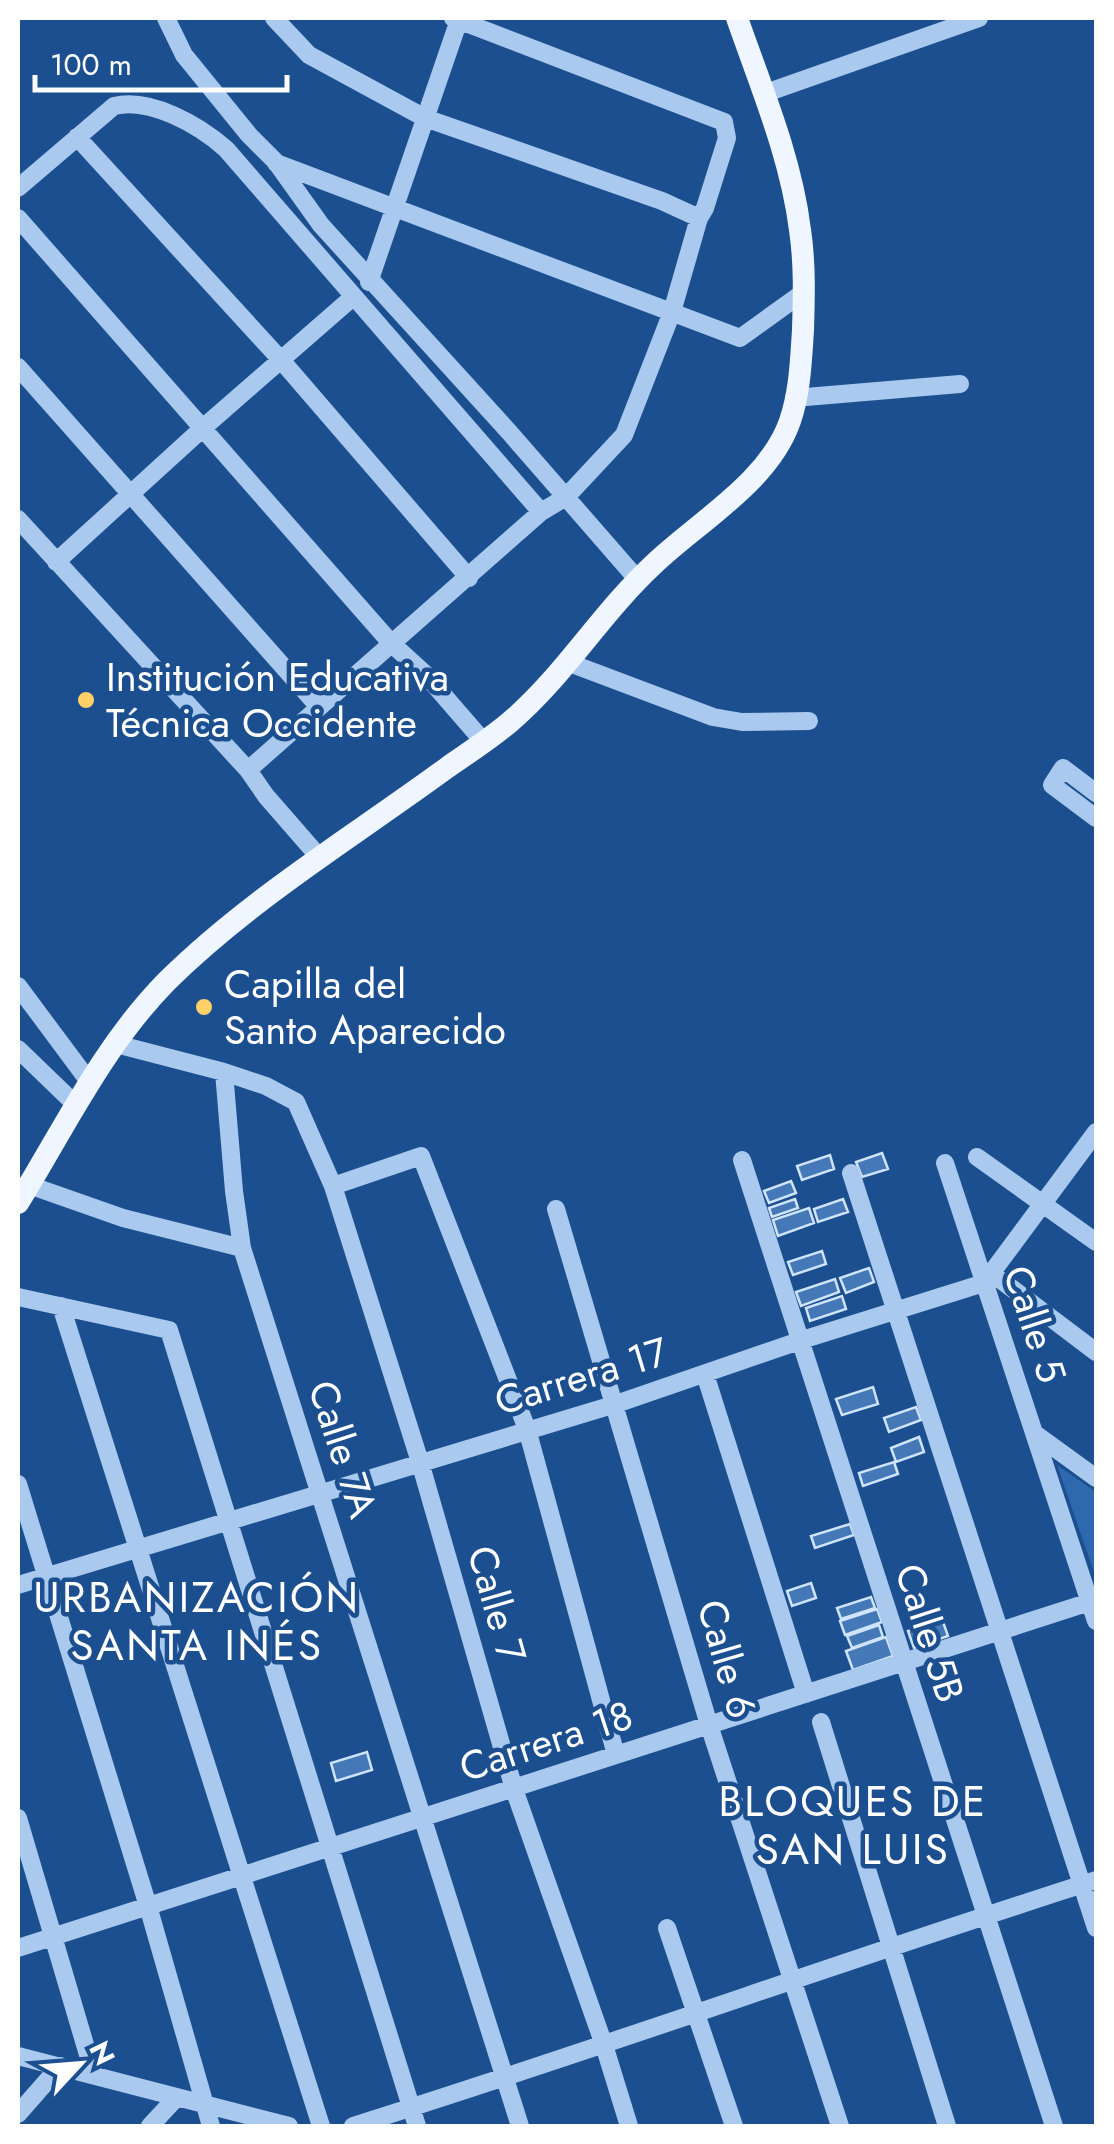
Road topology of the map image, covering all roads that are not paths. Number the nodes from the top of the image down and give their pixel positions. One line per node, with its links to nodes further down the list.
1 (166, 18): 9 (street)
2 (274, 18): 7 (street)
3 (737, 18): 6 (main road)
4 (979, 18): 6 (street)
5 (456, 19): 7 (street); 13 (street)
6 (763, 94): 15 (main road)
7 (425, 118): 11 (street); 13 (street)
8 (77, 137): 10 (street); 16 (street); 18 (street)
9 (276, 162): 11 (street); 14 (street)
10 (18, 188)
11 (394, 208): 14 (street); 17 (street)
12 (18, 218): 22 (street)
13 (698, 218): 17 (street)
14 (369, 282): 24 (street)
15 (804, 292): 17 (street); 21 (main road)
16 (353, 297): 18 (street); 25 (street)
17 (672, 312): 24 (street)
18 (280, 360): 22 (street); 28 (street)
19 (18, 367): 23 (street)
20 (960, 384): 21 (street)
21 (794, 398): 29 (main road)
22 (204, 427): 23 (street); 30 (street)
23 (134, 494): 27 (street); 32 (street)
24 (566, 497): 25 (street); 29 (street)
25 (541, 512): 28 (street)
26 (18, 519): 27 (street)
27 (56, 562): 35 (street)
28 (469, 578): 30 (street)
29 (638, 580): 31 (main road)
30 (390, 643): 32 (street); 34 (street)
31 (567, 662): 33 (street); 34 (main road)
32 (319, 707): 35 (street)
33 (809, 721)
34 (483, 741): 38 (main road)
35 (248, 770): 38 (street)
36 (1096, 793): 37 (street)
37 (1096, 818)
38 (320, 858): 40 (main road)
39 (18, 986): 43 (street)
40 (116, 1044): 42 (street); 43 (main road)
41 (18, 1049): 44 (street)
42 (224, 1072): 50 (street, Calle 7); 55 (street, Calle 7A)
43 (88, 1080): 44 (main road)
44 (76, 1104): 51 (main road)
45 (1096, 1132): 52 (street)
46 (977, 1157): 52 (street)
47 (742, 1160): 60 (street, Calle 5B)
48 (945, 1163): 56 (street, Calle 5)
49 (851, 1174): 59 (street)
50 (333, 1186): 64 (street); 66 (street, Calle 7)
51 (23, 1194): 55 (street)
52 (1044, 1206): 54 (street); 56 (street)
53 (556, 1209): 63 (street, Calle 6)
54 (1096, 1242)
55 (242, 1248): 69 (street, Calle 7A)
56 (989, 1278): 59 (street, Carrera 17); 61 (street); 65 (street, Calle 5)
57 (18, 1296): 58 (street)
58 (61, 1306): 70 (street); 71 (street)
59 (895, 1312): 60 (street, Carrera 17); 76 (street)
60 (802, 1340): 62 (street, Carrera 17); 77 (street, Calle 5B)
61 (1096, 1352)
62 (705, 1374): 63 (street, Carrera 17); 78 (street)
63 (616, 1404): 64 (street, Carrera 17); 80 (street, Calle 6)
64 (527, 1429): 66 (street, Carrera 17); 81 (street)
65 (1034, 1433): 67 (street); 74 (street, Calle 5)
66 (420, 1462): 69 (street, Carrera 17); 82 (street, Calle 7)
67 (1096, 1478)
68 (18, 1484): 72 (street)
69 (321, 1492): 70 (street, Carrera 17); 84 (street, Calle 7A)
70 (228, 1520): 71 (street, Carrera 17); 85 (street)
71 (139, 1548): 72 (street, Carrera 17); 86 (street)
72 (48, 1576): 73 (street, Carrera 17); 88 (street)
73 (18, 1586)
74 (1093, 1601): 75 (street, Calle 5); 76 (street, Carrera 18)
75 (1096, 1621)
76 (999, 1632): 77 (street, Carrera 18); 87 (street)
77 (902, 1662): 78 (street, Carrera 18); 89 (street, Calle 5B)
78 (806, 1694): 80 (street, Carrera 18)
79 (821, 1722): 93 (street)
80 (709, 1725): 81 (street, Carrera 18); 95 (street, Calle 6)
81 (616, 1756): 82 (street, Carrera 18)
82 (514, 1789): 84 (street, Carrera 18); 97 (street, Calle 7)
83 (18, 1818): 92 (street)
84 (420, 1819): 85 (street, Carrera 18); 101 (street, Calle 7A)
85 (330, 1848): 86 (street, Carrera 18); 105 (street)
86 (241, 1876): 88 (street, Carrera 18); 109 (street)
87 (1089, 1882): 89 (street); 91 (street)
88 (148, 1906): 92 (street, Carrera 18); 103 (street)
89 (986, 1914): 93 (street); 116 (street, Calle 5B)
90 (667, 1928): 96 (street)
91 (1096, 1928)
92 (53, 1935): 94 (street, Carrera 18); 100 (street)
93 (892, 1944): 95 (street); 115 (street)
94 (18, 1948)
95 (792, 1979): 96 (street); 114 (street, Calle 6)
96 (698, 2012): 97 (street); 113 (street)
97 (604, 2044): 101 (street); 112 (street, Calle 7)
98 (18, 2056): 99 (street)
99 (60, 2066): 100 (street); 104 (street)
100 (94, 2074): 102 (street)
101 (505, 2078): 105 (street); 111 (street, Calle 7A)
102 (177, 2097): 103 (street); 106 (street)
103 (208, 2104): 107 (street); 108 (street)
104 (18, 2114)
105 (414, 2117): 110 (street)
106 (150, 2126)
107 (212, 2126)
108 (289, 2126)
109 (321, 2126)
110 (353, 2126)
111 (520, 2126)
112 (628, 2126)
113 (734, 2126)
114 (840, 2126)
115 (947, 2126)
116 (1054, 2126)

